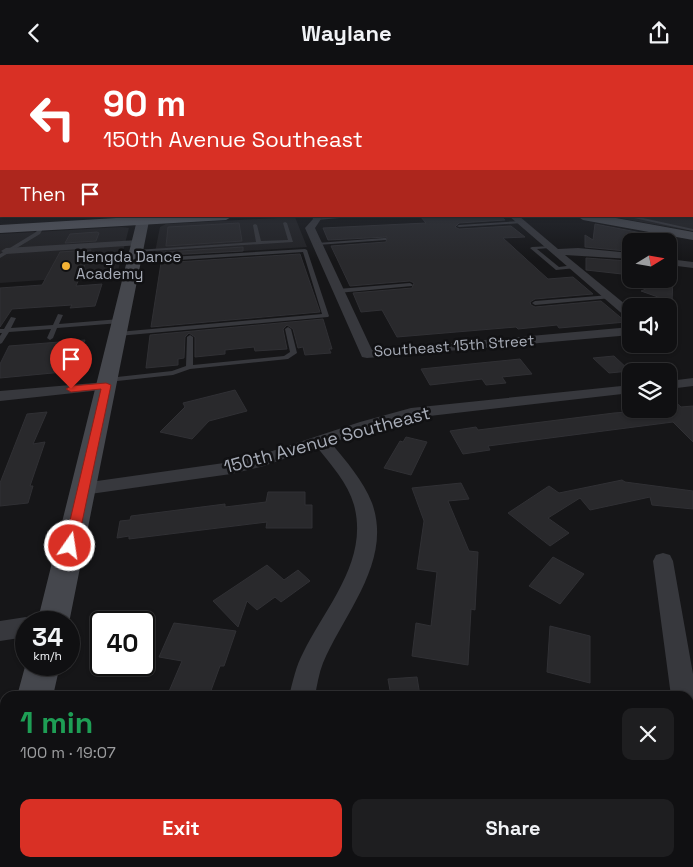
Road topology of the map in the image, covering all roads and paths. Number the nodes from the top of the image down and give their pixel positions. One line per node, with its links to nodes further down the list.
1 (182, 217): 5 (main road)
2 (316, 217): 17 (street, Southeast 15th Street)
3 (591, 217): 14 (street)
4 (632, 217): 13 (lane)
5 (138, 218): 7 (main road); 11 (main road); 20 (street)
6 (517, 219): 10 (lane); 18 (street)
7 (0, 223)
8 (285, 223): 16 (lane)
9 (255, 225): 16 (lane)
10 (459, 226)
11 (42, 227): 12 (main road); 19 (lane)
12 (0, 229)
13 (693, 230)
14 (693, 236)
15 (384, 239): 17 (lane)
16 (259, 243): 20 (lane)
17 (317, 244): 27 (street, Southeast 15th Street)
18 (553, 249): 21 (street); 25 (street); 25 (lane)
19 (3, 253): 20 (street)
20 (135, 253): 22 (lane); 34 (street); 34 (lane)
21 (622, 255)
22 (101, 261)
23 (678, 263): 24 (street)
24 (693, 265)
25 (574, 267): 28 (street)
26 (410, 285): 27 (lane)
27 (338, 291): 37 (street, Southeast 15th Street)
28 (610, 297): 29 (lane); 30 (street)
29 (535, 303)
30 (622, 307)
31 (60, 315): 33 (lane)
32 (13, 318): 36 (lane)
33 (55, 327): 34 (lane); 36 (lane); 39 (lane)
34 (119, 328): 43 (street)
35 (288, 329): 41 (lane)
36 (3, 331): 40 (lane)
37 (622, 332)
38 (190, 337): 41 (lane)
39 (50, 338)
40 (0, 342)
41 (189, 367): 43 (lane)
42 (693, 382): 44 (street)
43 (107, 383): 46 (street); 48 (street)
44 (677, 384)
45 (622, 390): 47 (street, 150th Avenue Southeast)
46 (0, 396)
47 (322, 442): 48 (street, 150th Avenue Southeast); 55 (street)
48 (83, 489): 50 (street)
49 (663, 561): 56 (street)
50 (56, 611)
51 (15, 629): 52 (street)
52 (0, 631)
53 (40, 676): 54 (street)
54 (36, 691)
55 (303, 691)
56 (683, 691)

